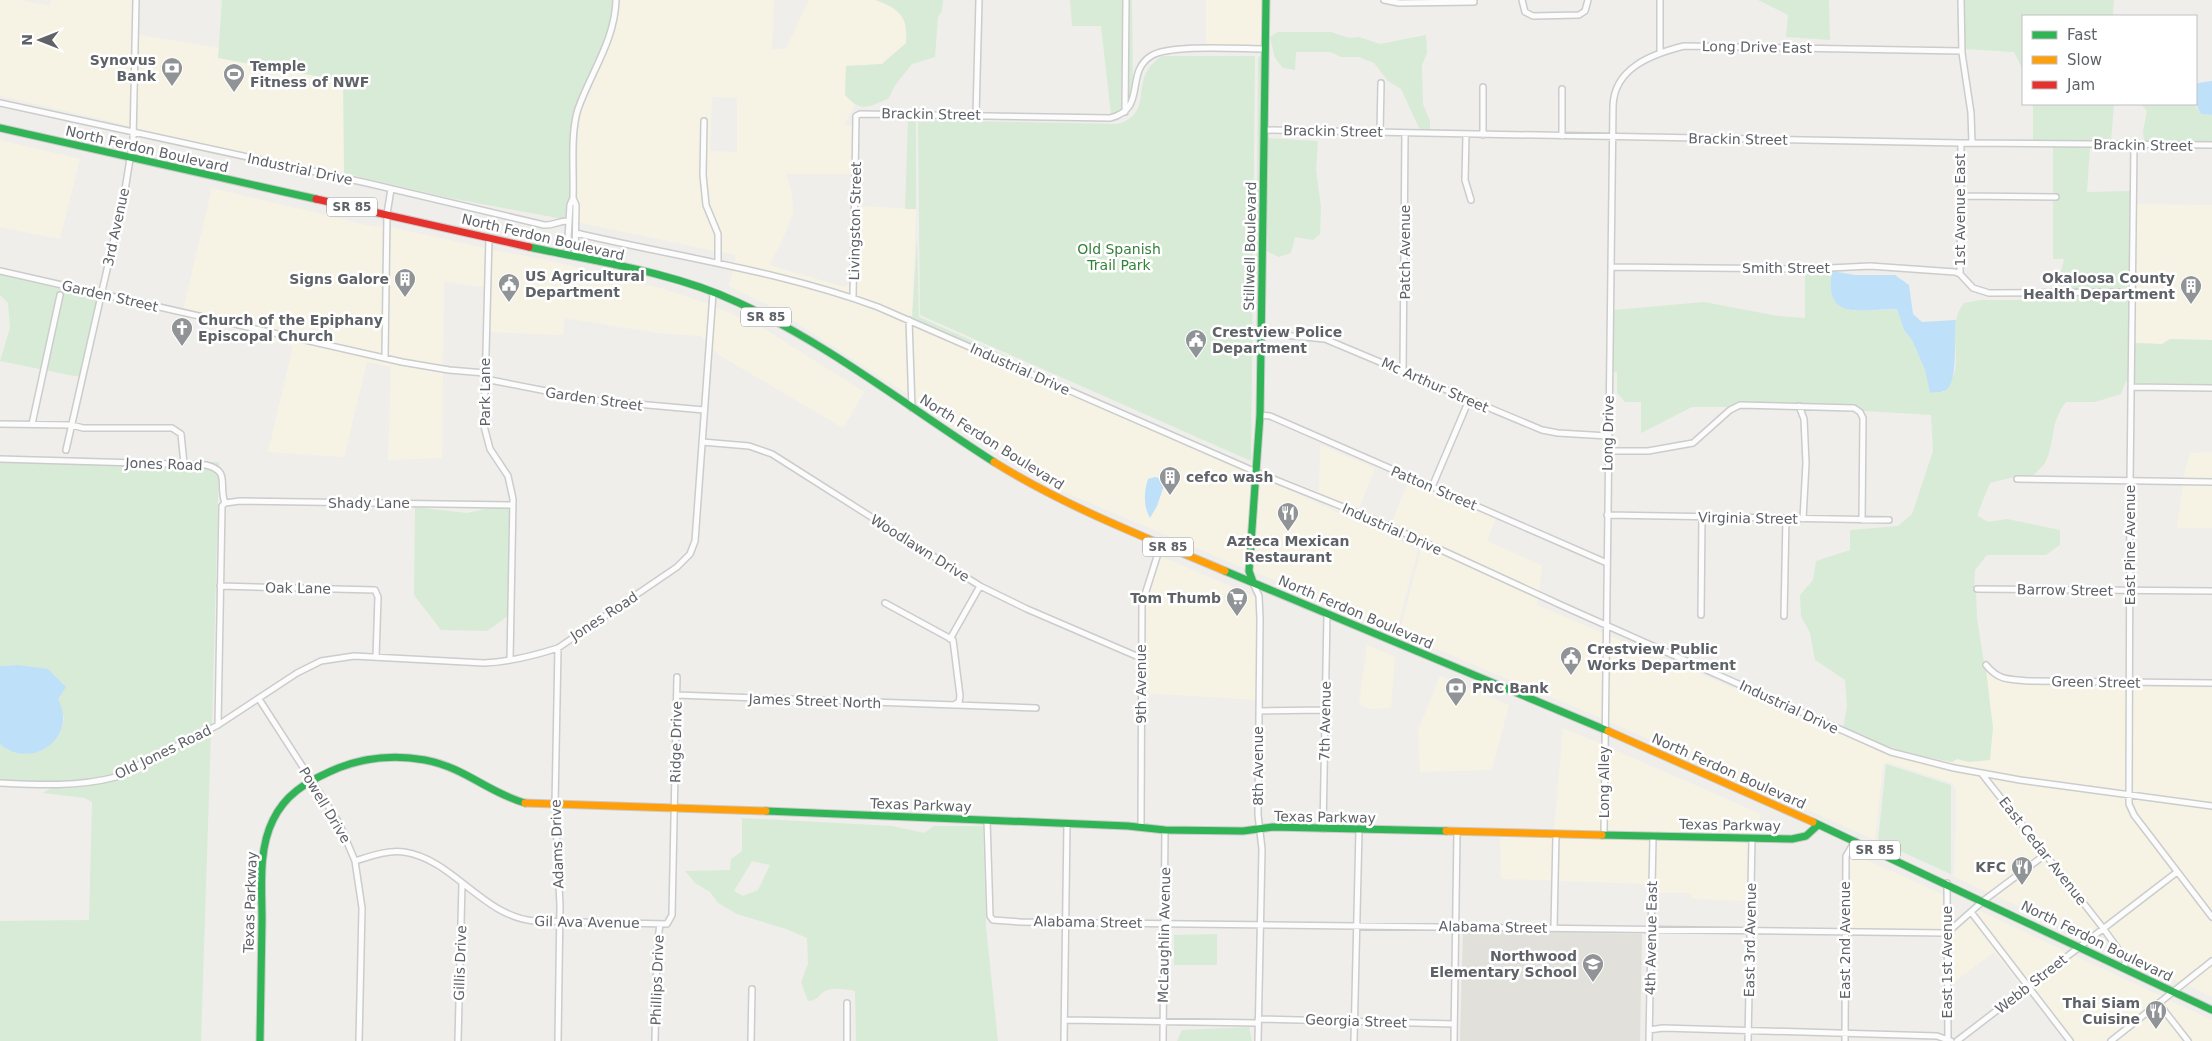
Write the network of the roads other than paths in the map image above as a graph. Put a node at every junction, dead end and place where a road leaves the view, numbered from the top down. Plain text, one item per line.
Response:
1 (136, 0) edge
2 (616, 0) edge
3 (978, 0) edge
4 (1126, 0) edge
5 (1266, 0) edge
6 (1384, 0) edge
7 (1522, 0) edge
8 (1588, 0) edge
9 (1660, 0) edge
10 (1960, 0) edge
11 (1474, 2) dead end
12 (1265, 49) junction
13 (1962, 50) junction
14 (1660, 53) junction
15 (1381, 83) dead end
16 (1484, 87) dead end
17 (1562, 88) dead end
18 (0, 103) edge
19 (1125, 112) junction
20 (976, 115) junction
21 (704, 121) dead end
22 (0, 128) edge
23 (1264, 130) junction
24 (1380, 132) junction
25 (1405, 133) junction
26 (134, 134) junction
27 (1466, 135) junction
28 (1483, 135) junction
29 (1562, 136) junction
30 (1612, 137) junction
31 (1961, 143) junction
32 (1972, 143) junction
33 (2134, 144) junction
34 (857, 145) joint
35 (2212, 145) edge
36 (131, 158) junction
37 (391, 189) junction
38 (1961, 196) junction
39 (2056, 197) dead end
40 (573, 198) junction
41 (1471, 200) dead end
42 (387, 214) junction
43 (569, 221) junction
44 (576, 233) junction
45 (489, 238) junction
46 (571, 256) junction
47 (718, 263) junction
48 (1610, 267) junction
49 (0, 271) edge
50 (1960, 274) junction
51 (2133, 292) junction
52 (713, 293) junction
53 (101, 294) junction
54 (60, 295) dead end
55 (853, 298) junction
56 (909, 320) junction
57 (1261, 333) junction
58 (384, 357) junction
59 (1403, 371) junction
60 (485, 372) junction
61 (485, 379) junction
62 (2131, 387) junction
63 (2212, 388) edge
64 (1470, 400) junction
65 (1799, 406) junction
66 (912, 408) junction
67 (704, 410) junction
68 (1260, 415) junction
69 (0, 424) edge
70 (32, 424) junction
71 (72, 425) junction
72 (1608, 436) junction
73 (702, 442) junction
74 (66, 450) dead end
75 (1608, 451) junction
76 (0, 459) edge
77 (184, 464) junction
78 (1256, 472) junction
79 (2017, 480) dead end
80 (2130, 482) junction
81 (2212, 482) edge
82 (1432, 487) junction
83 (225, 503) junction
84 (513, 506) junction
85 (1607, 515) junction
86 (1702, 517) junction
87 (1786, 518) junction
88 (1803, 519) junction
89 (1862, 520) junction
90 (1889, 520) dead end
91 (1161, 544) junction
92 (1607, 563) junction
93 (1253, 582) junction
94 (220, 586) junction
95 (980, 586) junction
96 (1977, 589) dead end
97 (2130, 590) junction
98 (2212, 591) edge
99 (885, 603) dead end
100 (1328, 614) junction
101 (1701, 615) dead end
102 (1784, 616) dead end
103 (1606, 626) junction
104 (950, 639) junction
105 (558, 648) junction
106 (376, 657) junction
107 (1141, 658) junction
108 (510, 660) junction
109 (1986, 665) dead end
110 (677, 677) dead end
111 (2130, 683) junction
112 (2212, 683) edge
113 (676, 695) junction
114 (259, 698) junction
115 (954, 705) junction
116 (1036, 708) dead end
117 (1325, 710) junction
118 (1259, 711) junction
119 (218, 725) junction
120 (1605, 729) junction
121 (1982, 773) junction
122 (310, 779) junction
123 (0, 783) edge
124 (2129, 794) junction
125 (555, 805) junction
126 (2212, 806) edge
127 (675, 808) junction
128 (988, 820) junction
129 (1067, 823) junction
130 (1818, 824) junction
131 (1141, 826) junction
132 (1260, 828) junction
133 (1323, 829) junction
134 (1165, 830) junction
135 (1359, 830) junction
136 (1457, 832) junction
137 (1556, 834) junction
138 (1604, 834) junction
139 (1653, 836) junction
140 (1752, 838) junction
141 (1855, 841) junction
142 (2046, 854) junction
143 (355, 861) junction
144 (2177, 872) junction
145 (1947, 883) junction
146 (462, 884) junction
147 (1983, 901) junction
148 (1971, 912) junction
149 (2212, 917) edge
150 (560, 922) junction
151 (1065, 922) junction
152 (1164, 923) junction
153 (660, 924) junction
154 (1260, 924) junction
155 (1357, 926) junction
156 (1456, 927) junction
157 (1554, 928) junction
158 (2103, 928) junction
159 (1650, 930) junction
160 (1750, 931) junction
161 (1845, 932) junction
162 (1947, 933) junction
163 (2080, 946) junction
164 (2212, 961) edge
165 (2124, 967) junction
166 (2028, 987) junction
167 (752, 988) dead end
168 (2174, 992) junction
169 (847, 1003) dead end
170 (2159, 1004) junction
171 (2212, 1010) edge
172 (1065, 1020) junction
173 (1163, 1021) junction
174 (1258, 1021) junction
175 (1354, 1021) junction
176 (1454, 1024) junction
177 (1649, 1030) junction
178 (1748, 1030) junction
179 (1845, 1033) junction
180 (1949, 1040) edge
181 (260, 1041) edge
182 (359, 1041) edge
183 (458, 1041) edge
184 (558, 1041) edge
185 (655, 1041) edge
186 (751, 1041) edge
187 (847, 1041) edge
188 (1064, 1041) edge
189 (1162, 1041) edge
190 (1258, 1041) edge
191 (1354, 1041) edge
192 (1454, 1041) edge
193 (1649, 1041) edge
194 (1748, 1041) edge
195 (1845, 1041) edge
196 (1957, 1041) edge
197 (2070, 1041) edge
198 (2111, 1041) edge
199 (2188, 1041) edge

1 - 26 street, 3rd Avenue
2 - 40 street
3 - 20 street
4 - 19 street
5 - 12 street, Stillwell Boulevard
6 - 11 street
7 - 8 street
9 - 14 street
10 - 13 street, 1st Avenue East
12 - 19 street
12 - 23 street, Stillwell Boulevard
13 - 14 street, Long Drive East
13 - 32 street, 1st Avenue East
14 - 30 street, Long Drive East
15 - 24 street
16 - 28 street
17 - 29 street
18 - 26 street, Industrial Drive
19 - 20 street, Brackin Street
20 - 34 street, Brackin Street
21 - 47 street
22 - 36 street, North Ferdon Boulevard / SR 85
23 - 24 street, Brackin Street
23 - 57 street, Stillwell Boulevard
24 - 25 street, Brackin Street
25 - 27 street, Brackin Street
25 - 59 street, Patch Avenue
26 - 36 street, 3rd Avenue
26 - 37 street, Industrial Drive
27 - 28 street, Brackin Street
27 - 41 street
28 - 29 street, Brackin Street
29 - 30 street, Brackin Street
30 - 31 street, Brackin Street
30 - 48 street, Long Drive
31 - 32 street, Brackin Street
31 - 38 street, 1st Avenue East
32 - 33 street, Brackin Street
33 - 35 street, Brackin Street
33 - 51 street, East Pine Avenue
34 - 55 street, Livingston Street
36 - 42 street, North Ferdon Boulevard / SR 85
36 - 53 street, 3rd Avenue
37 - 42 street
37 - 43 street, Industrial Drive
38 - 39 street
38 - 50 street, 1st Avenue East
40 - 43 street
40 - 44 street
42 - 45 street, North Ferdon Boulevard / SR 85
42 - 58 street
43 - 46 street
44 - 46 street
44 - 47 street, Industrial Drive
45 - 46 street, North Ferdon Boulevard / SR 85
45 - 60 street, Park Lane
46 - 52 street, North Ferdon Boulevard / SR 85
47 - 55 street, Industrial Drive
48 - 50 street, Smith Street
48 - 72 street, Long Drive
49 - 53 street, Garden Street
50 - 51 street, 1st Avenue East
51 - 62 street, East Pine Avenue
52 - 66 street, North Ferdon Boulevard / SR 85
52 - 67 street, Jones Road
53 - 58 street, Garden Street
53 - 71 street, 3rd Avenue
54 - 70 street
55 - 56 street, Industrial Drive
56 - 66 street
56 - 78 street, Industrial Drive
57 - 59 street, Mc Arthur Street
57 - 68 street, Stillwell Boulevard
58 - 60 street, Garden Street
59 - 64 street, Mc Arthur Street
60 - 61 street, Park Lane
61 - 67 street, Garden Street
61 - 84 street, Park Lane
62 - 63 street
62 - 80 street, East Pine Avenue
64 - 72 street, Mc Arthur Street
64 - 82 street
65 - 75 street
65 - 88 street
65 - 89 street
66 - 91 street, North Ferdon Boulevard / SR 85
67 - 73 street, Jones Road
68 - 78 street, Stillwell Boulevard
68 - 82 street, Patton Street
69 - 70 street
70 - 71 street
71 - 74 street, 3rd Avenue
71 - 77 street
72 - 75 street, Long Drive
73 - 95 street, Woodlawn Drive
73 - 105 street, Jones Road
75 - 85 street, Long Drive
76 - 77 street, Jones Road
77 - 83 street, Jones Road
78 - 93 street, Stillwell Boulevard
78 - 103 street, Industrial Drive
79 - 80 street
80 - 81 street
80 - 97 street, East Pine Avenue
82 - 92 street, Patton Street
83 - 84 street, Shady Lane
83 - 94 street, Jones Road
84 - 108 street, Park Lane
85 - 86 street, Virginia Street
85 - 92 street, Long Drive
86 - 87 street, Virginia Street
86 - 101 street
87 - 88 street, Virginia Street
87 - 102 street
88 - 89 street, Virginia Street
89 - 90 street, Virginia Street
91 - 93 street, North Ferdon Boulevard / SR 85
91 - 107 street, 9th Avenue
92 - 103 street, Long Drive
93 - 100 street, North Ferdon Boulevard / SR 85
93 - 118 street, 8th Avenue
94 - 106 street, Oak Lane
94 - 119 street, Jones Road
95 - 104 street
95 - 107 street, Woodlawn Drive
96 - 97 street, Barrow Street
97 - 98 street, Barrow Street
97 - 111 street, East Pine Avenue
99 - 104 street
100 - 117 street, 7th Avenue
100 - 120 street, North Ferdon Boulevard / SR 85
103 - 120 street, Long Drive
103 - 121 street, Industrial Drive
104 - 115 street
105 - 108 street, Jones Road
105 - 125 street, Adams Drive
106 - 108 street, Jones Road
106 - 114 street, Jones Road
107 - 131 street, 9th Avenue
109 - 111 street, Green Street
110 - 113 street, Ridge Drive
111 - 112 street, Green Street
111 - 124 street, East Pine Avenue
113 - 115 street, James Street North
113 - 127 street, Ridge Drive
114 - 119 street, Old Jones Road
114 - 122 street, Powell Drive
115 - 116 street, James Street North
117 - 118 street
117 - 133 street, 7th Avenue
118 - 132 street, 8th Avenue
119 - 123 street, Old Jones Road
120 - 130 street, North Ferdon Boulevard / SR 85
120 - 138 street, Long Alley
121 - 124 street, Industrial Drive
121 - 142 street, East Cedar Avenue
122 - 125 street, Texas Parkway
122 - 143 street, Powell Drive
122 - 181 street, Texas Parkway
124 - 126 street, Industrial Drive
124 - 144 street, East Pine Avenue
125 - 127 street, Texas Parkway
125 - 150 street, Adams Drive
127 - 128 street, Texas Parkway
127 - 153 street, Phillips Drive
128 - 129 street, Texas Parkway
128 - 151 street, Alabama Street
129 - 131 street, Texas Parkway
129 - 151 street
130 - 140 street, Texas Parkway
130 - 141 street, North Ferdon Boulevard / SR 85
131 - 134 street, Texas Parkway
132 - 133 street, Texas Parkway
132 - 134 street, Texas Parkway
132 - 154 street, 8th Avenue
133 - 135 street, Texas Parkway
134 - 152 street, McLaughlin Avenue
135 - 136 street, Texas Parkway
135 - 155 street
136 - 137 street, Texas Parkway
136 - 156 street
137 - 138 street, Texas Parkway
137 - 157 street
138 - 139 street, Texas Parkway
139 - 140 street, Texas Parkway
139 - 159 street, 4th Avenue East
140 - 160 street, East 3rd Avenue
141 - 145 street, North Ferdon Boulevard / SR 85
141 - 161 street, East 2nd Avenue
142 - 147 street
142 - 158 street, East Cedar Avenue
143 - 146 street, Gil Ava Avenue
143 - 182 street, Powell Drive
144 - 149 street, East Pine Avenue
144 - 158 street, Webb Street
145 - 147 street, North Ferdon Boulevard / SR 85
145 - 162 street, East 1st Avenue
146 - 150 street, Gil Ava Avenue
146 - 183 street, Gillis Drive
147 - 148 street
147 - 163 street, North Ferdon Boulevard / SR 85
148 - 162 street
148 - 166 street
150 - 153 street, Gil Ava Avenue
150 - 184 street, Adams Drive
151 - 152 street, Alabama Street
151 - 172 street
152 - 154 street, Alabama Street
152 - 173 street, McLaughlin Avenue
153 - 185 street, Phillips Drive
154 - 155 street, Alabama Street
154 - 174 street, 8th Avenue
155 - 156 street, Alabama Street
155 - 175 street
156 - 157 street, Alabama Street
156 - 176 street
157 - 159 street, Alabama Street
158 - 163 street, Webb Street
158 - 165 street, East Cedar Avenue
159 - 160 street, Alabama Street
159 - 177 street, 4th Avenue East
160 - 161 street, Alabama Street
160 - 178 street, East 3rd Avenue
161 - 162 street, Alabama Street
161 - 179 street, East 2nd Avenue
162 - 180 street, East 1st Avenue
163 - 165 street, North Ferdon Boulevard / SR 85
163 - 166 street, Webb Street
164 - 168 street
165 - 168 street, North Ferdon Boulevard / SR 85
166 - 196 street, Webb Street
166 - 197 street
167 - 186 street
168 - 170 street
168 - 171 street, North Ferdon Boulevard / SR 85
169 - 187 street
170 - 198 street
170 - 199 street
172 - 173 street, Georgia Street
172 - 188 street
173 - 174 street, Georgia Street
173 - 189 street, McLaughlin Avenue
174 - 175 street, Georgia Street
174 - 190 street, 8th Avenue
175 - 176 street, Georgia Street
175 - 191 street
176 - 192 street
177 - 178 street
177 - 193 street, 4th Avenue East
178 - 179 street
178 - 194 street, East 3rd Avenue
179 - 180 street
179 - 195 street, East 2nd Avenue

